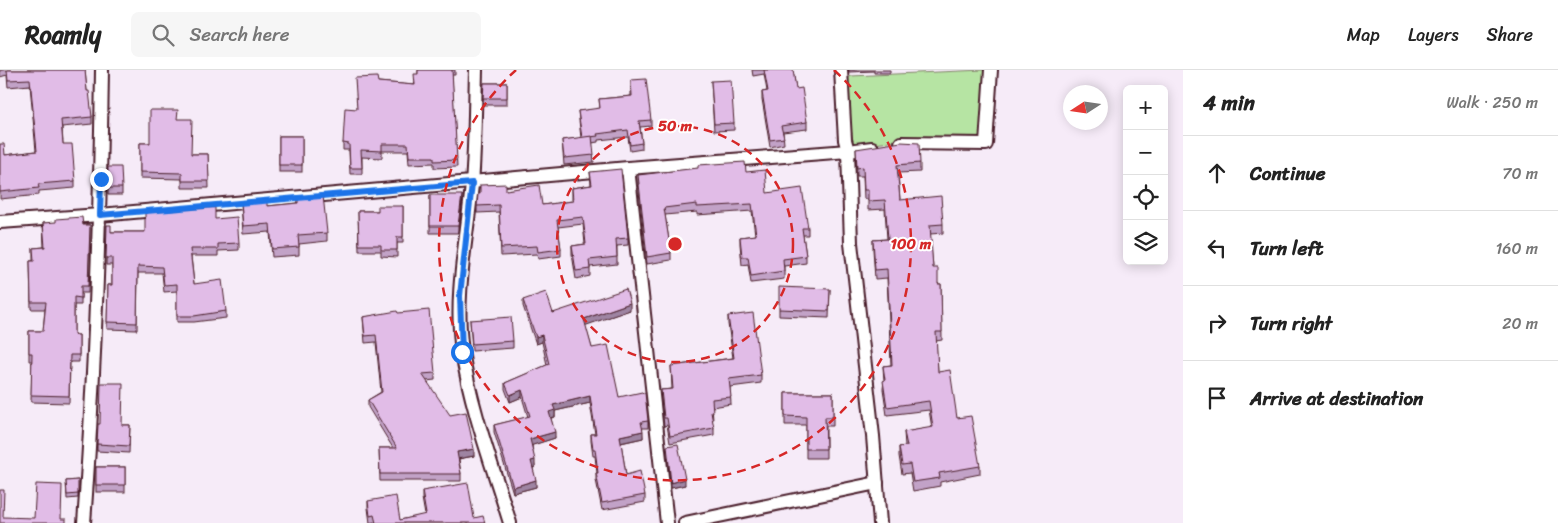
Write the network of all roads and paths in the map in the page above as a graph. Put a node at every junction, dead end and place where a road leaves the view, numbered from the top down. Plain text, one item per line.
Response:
1 (102, 70) edge
2 (476, 70) edge
3 (841, 70) edge
4 (991, 70) edge
5 (848, 151) junction
6 (628, 168) junction
7 (472, 183) junction
8 (100, 215) junction
9 (0, 222) edge
10 (877, 483) junction
11 (84, 523) edge
12 (510, 523) edge
13 (667, 523) edge
14 (685, 523) edge
15 (880, 523) edge

1 - 8 street
2 - 7 street
3 - 5 street
4 - 5 street
5 - 6 street
5 - 10 street
6 - 7 street
6 - 13 street
7 - 8 street
7 - 12 street
8 - 9 street
8 - 11 street
10 - 14 street
10 - 15 street

